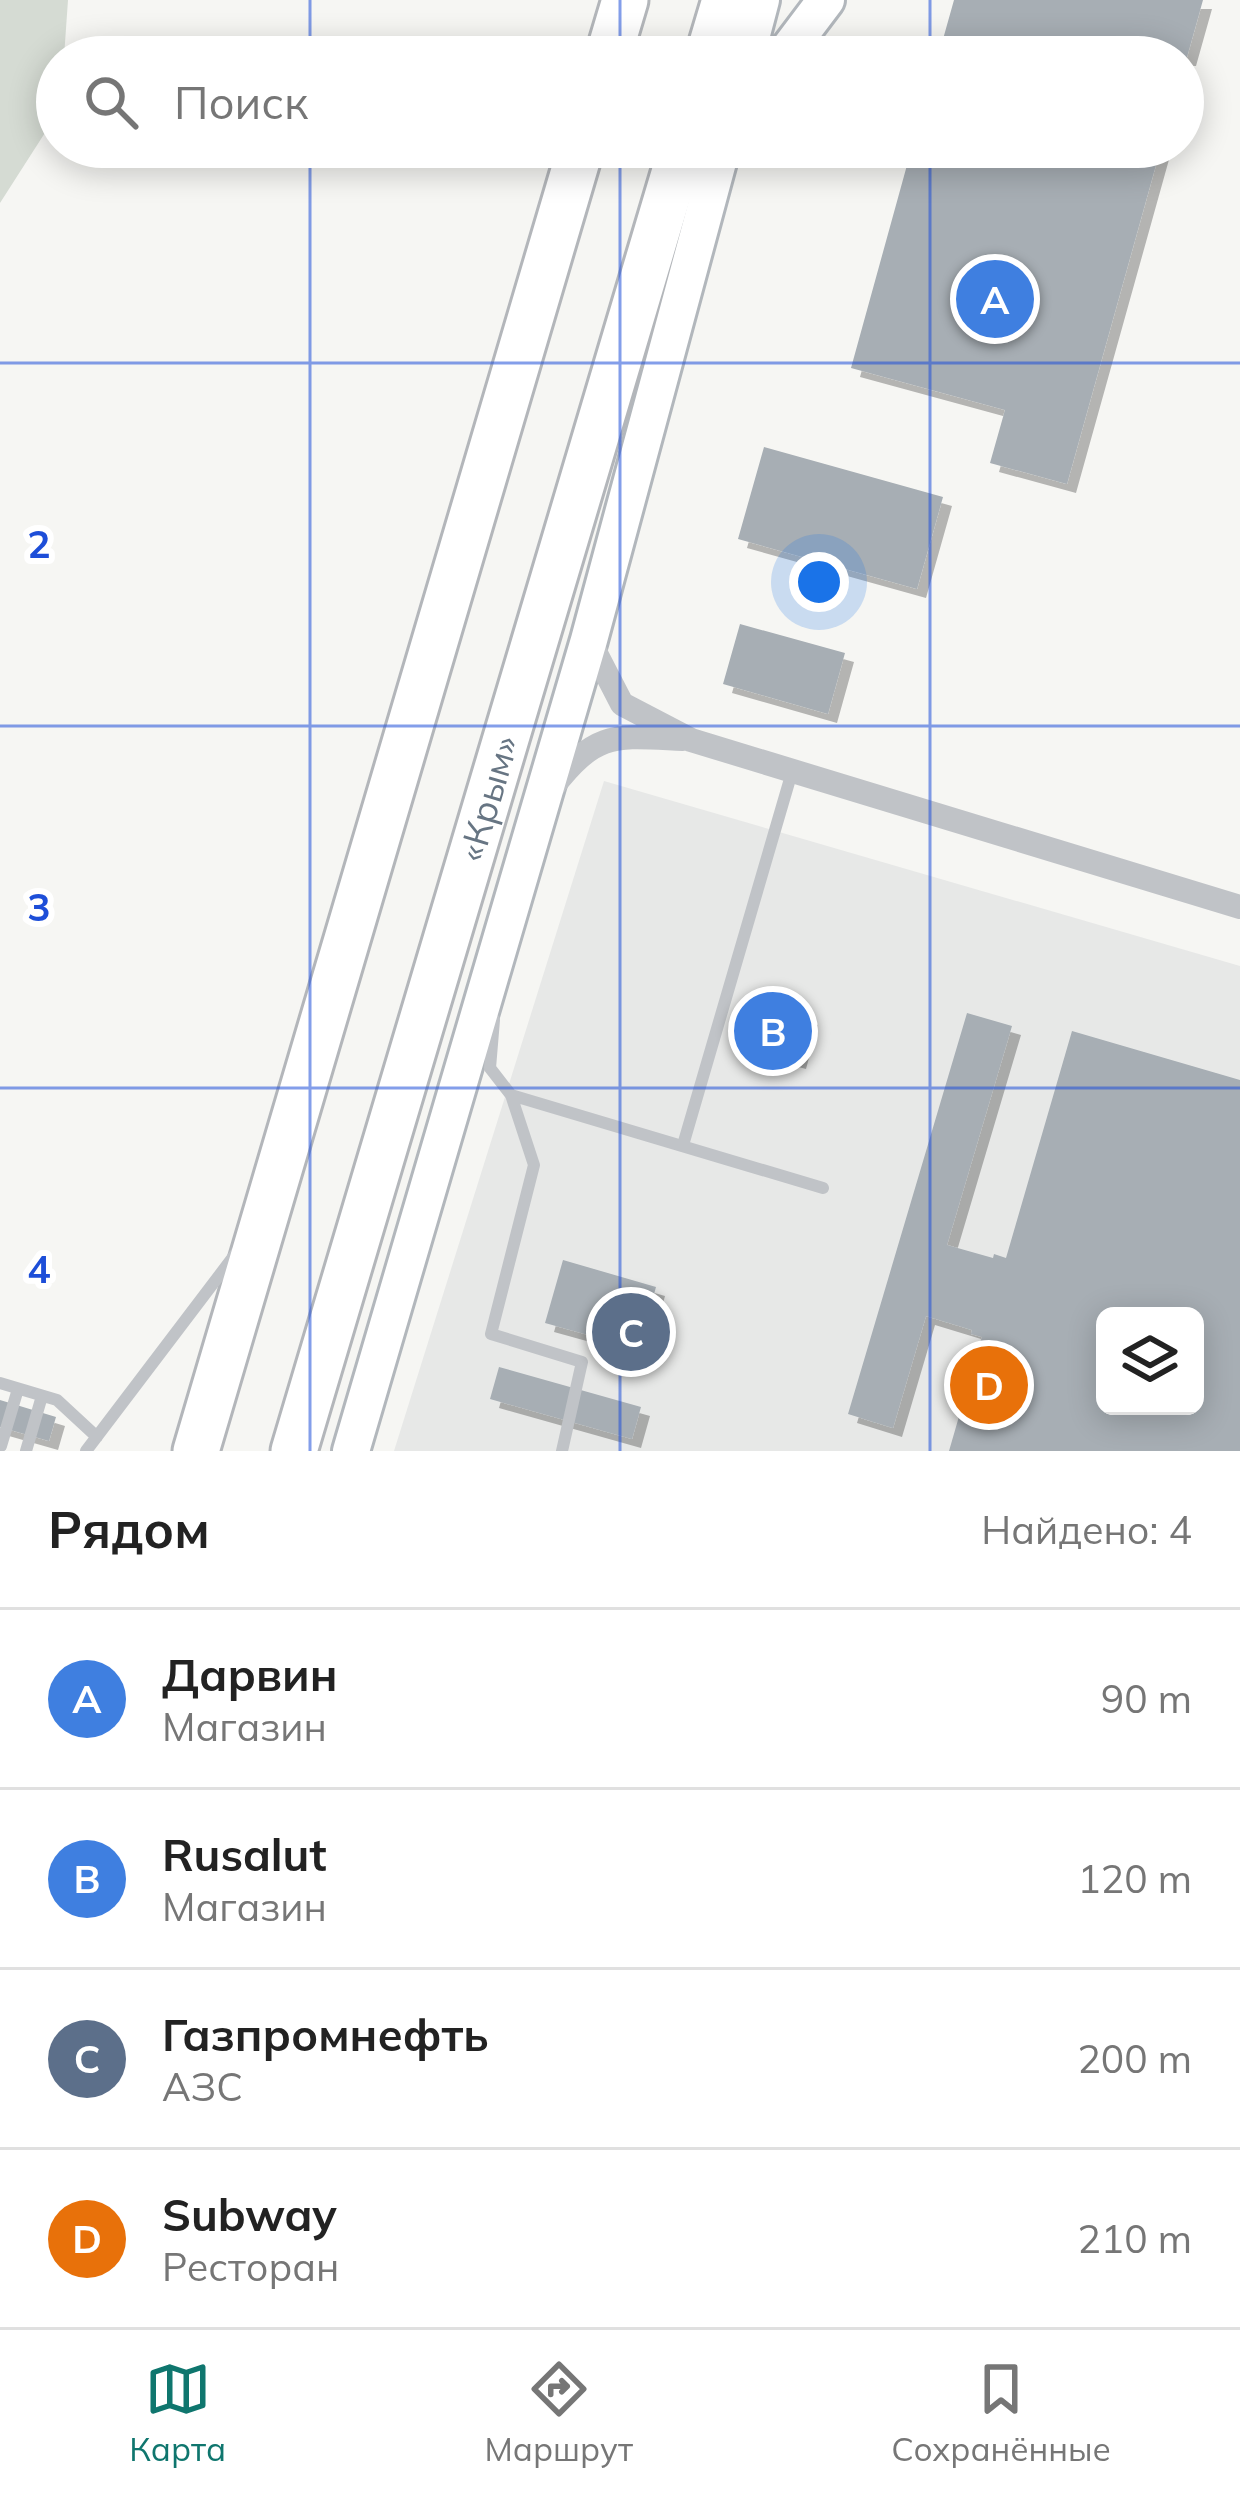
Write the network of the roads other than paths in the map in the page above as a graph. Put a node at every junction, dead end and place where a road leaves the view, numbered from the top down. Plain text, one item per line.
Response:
1 (625, 0) edge
2 (725, 0) edge
3 (761, 0) edge
4 (826, 0) edge
5 (614, 36) edge
6 (714, 36) edge
7 (752, 36) edge
8 (799, 36) edge
9 (575, 168) edge
10 (676, 168) edge
11 (716, 168) edge
12 (725, 168) edge
13 (702, 219) junction
14 (589, 640) junction
15 (691, 740) junction
16 (792, 771) junction
17 (540, 804) junction
18 (1240, 907) edge
19 (499, 949) junction
20 (511, 1095) junction
21 (683, 1145) junction
22 (823, 1188) dead end
23 (266, 1213) junction
24 (0, 1384) edge
25 (18, 1389) junction
26 (42, 1396) junction
27 (97, 1437) junction
28 (0, 1446) edge
29 (23, 1451) edge
30 (86, 1451) edge
31 (196, 1451) edge
32 (294, 1451) edge
33 (351, 1451) edge
34 (562, 1451) edge

1 - 5 highway
2 - 6 highway
3 - 7 main road
4 - 8 main road
9 - 23 highway
10 - 32 highway, «Крым»
11 - 13 main road
12 - 13 main road
13 - 14 main road
14 - 15 street
14 - 17 main road
15 - 16 street
15 - 17 street
16 - 18 street
16 - 21 lane
17 - 19 main road
19 - 20 lane
19 - 33 main road
20 - 21 lane
20 - 34 lane
21 - 22 lane
23 - 27 lane
23 - 31 highway
24 - 25 lane
25 - 26 lane
25 - 28 lane
26 - 27 lane
26 - 29 lane
27 - 30 lane
28 - 29 lane

